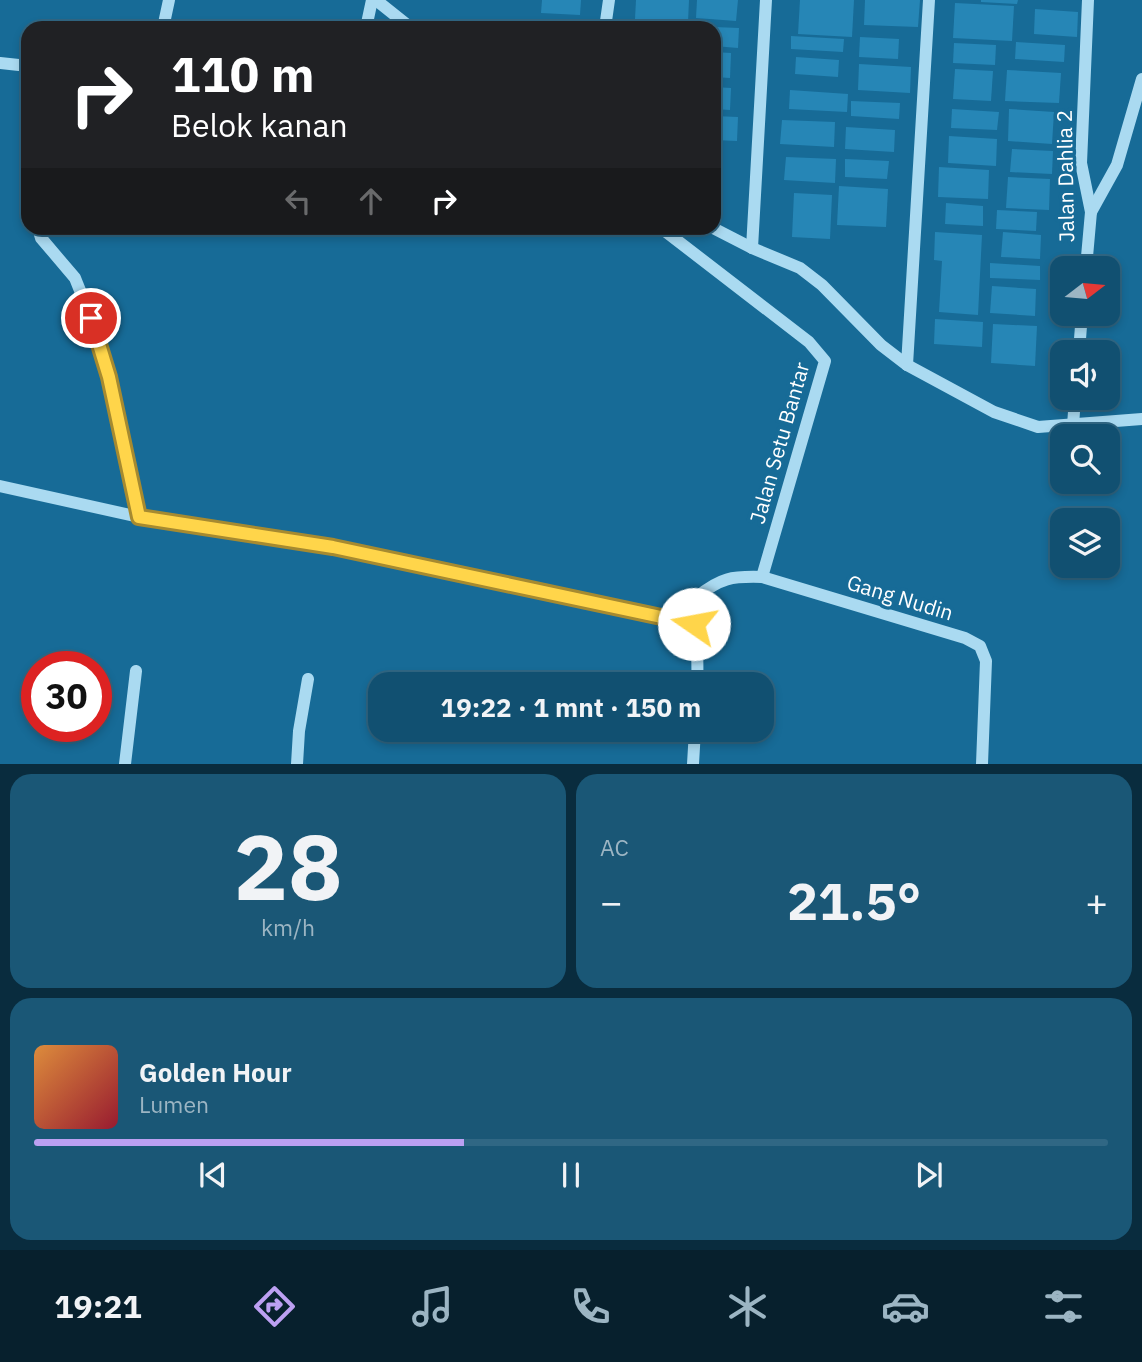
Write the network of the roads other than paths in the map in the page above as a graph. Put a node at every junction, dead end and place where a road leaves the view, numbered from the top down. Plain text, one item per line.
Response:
1 (169, 0) edge
2 (374, 0) edge
3 (609, 0) edge
4 (766, 0) edge
5 (929, 0) edge
6 (1088, 0) edge
7 (164, 21) edge
8 (368, 21) edge
9 (402, 21) edge
10 (607, 21) edge
11 (0, 63) edge
12 (21, 65) edge
13 (1142, 79) edge
14 (1091, 212) junction
15 (721, 232) edge
16 (40, 235) edge
17 (670, 235) edge
18 (752, 248) junction
19 (1087, 256) edge
20 (907, 365) junction
21 (1142, 419) edge
22 (1093, 424) edge
23 (1050, 427) edge
24 (0, 486) edge
25 (139, 517) junction
26 (762, 577) junction
27 (694, 624) junction
28 (136, 670) dead end
29 (698, 672) edge
30 (308, 679) dead end
31 (694, 742) edge
32 (125, 764) edge
33 (297, 764) edge
34 (693, 764) edge
35 (982, 764) edge

1 - 7 street
2 - 8 street
2 - 9 street
3 - 10 street
4 - 18 street
5 - 20 street
6 - 14 street, Jalan Dahlia 2
11 - 12 street
13 - 14 street
14 - 19 street, Jalan Dahlia 2
15 - 18 street
16 - 25 street
17 - 26 street, Jalan Setu Bantar
18 - 20 street
20 - 23 street
21 - 22 street
24 - 25 street
25 - 27 street
26 - 27 street, Gang Nudin
26 - 35 street, Gang Nudin
27 - 29 street
28 - 32 street
30 - 33 street
31 - 34 street

